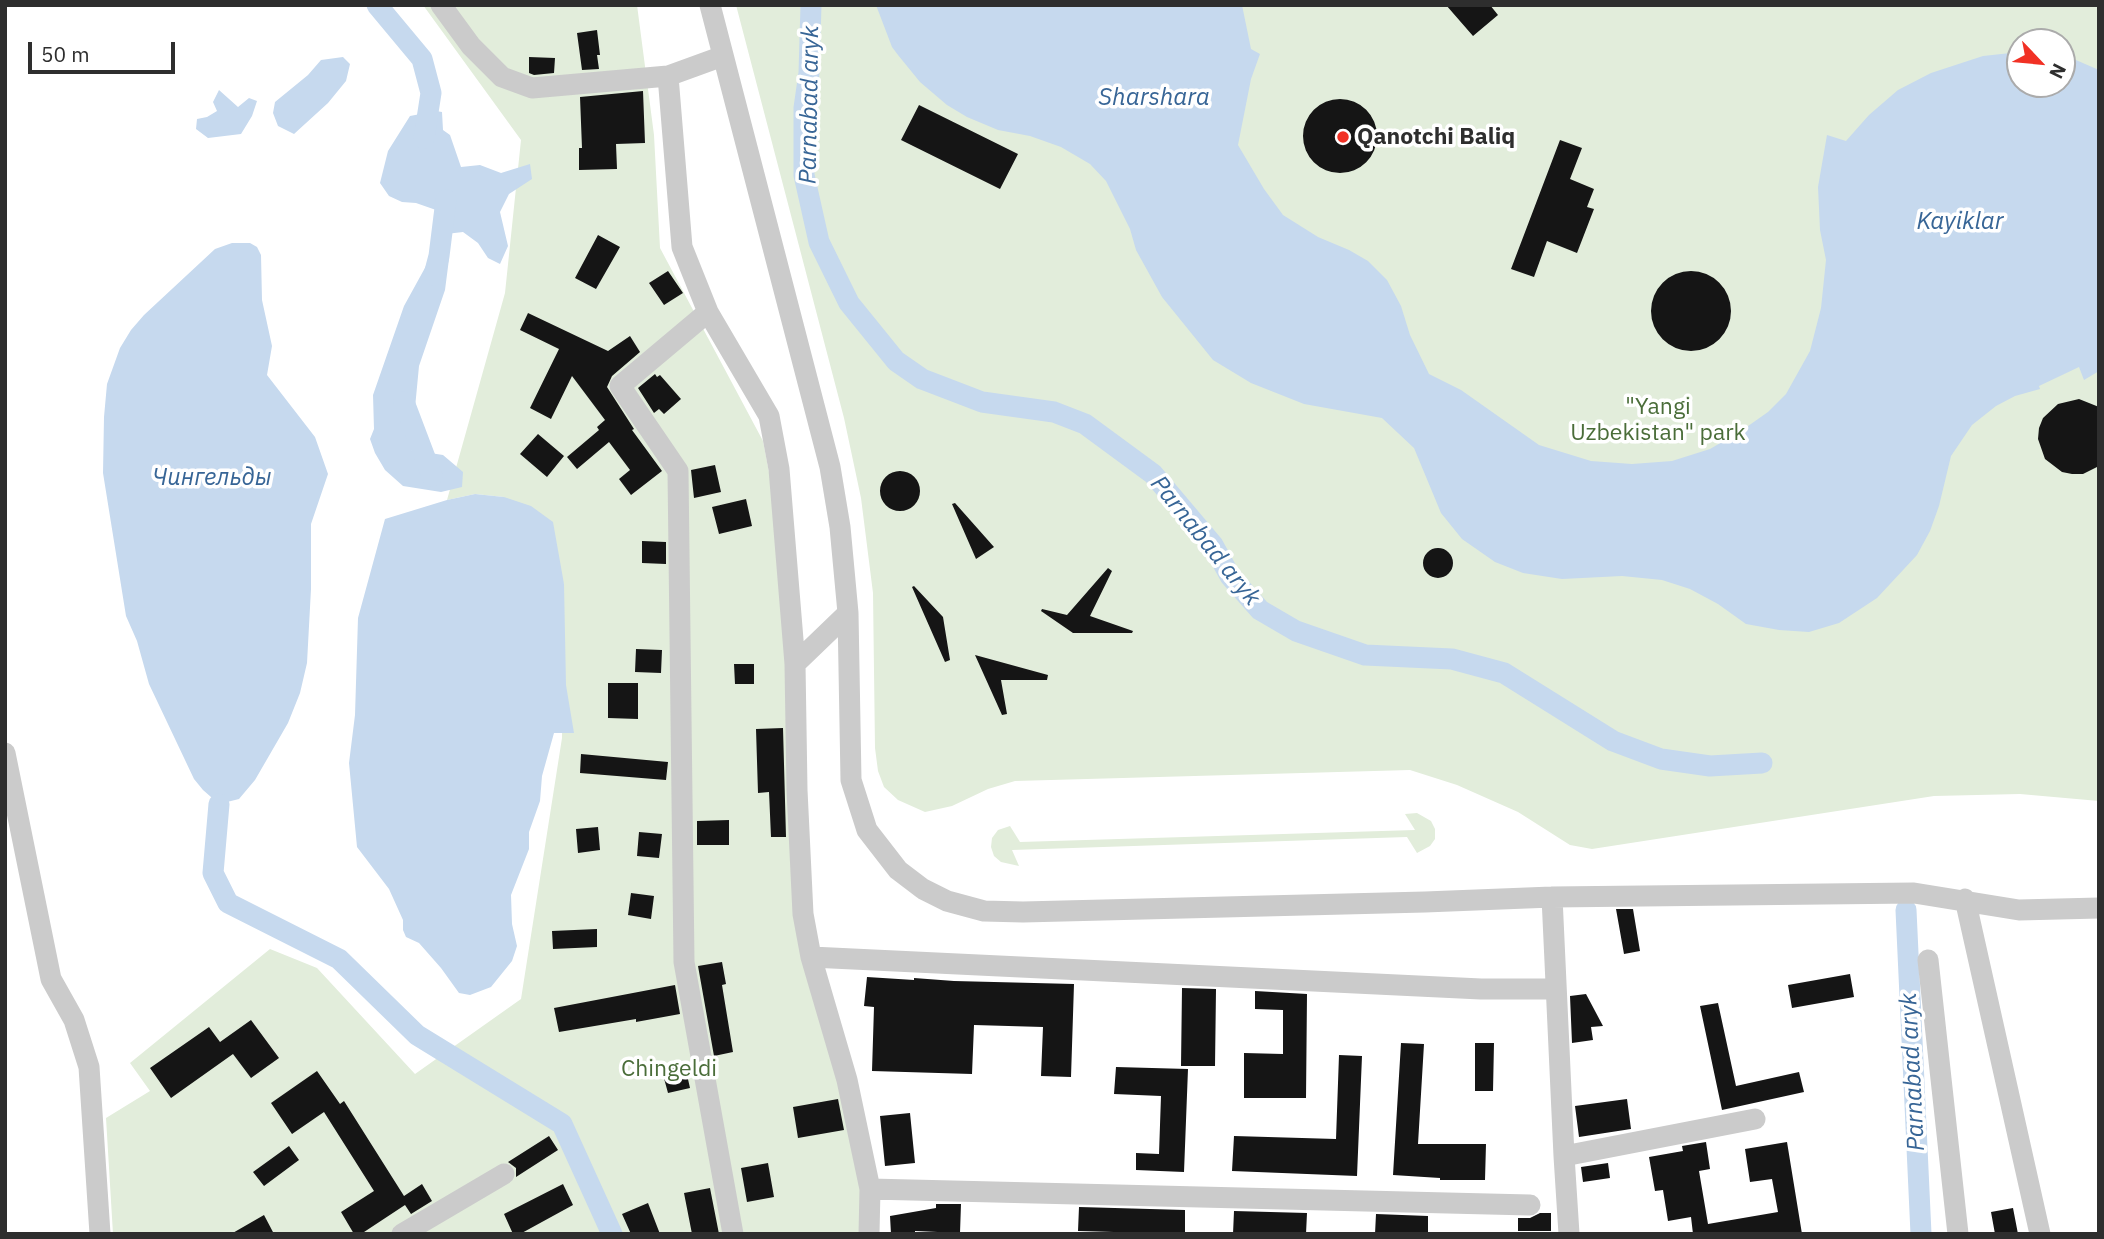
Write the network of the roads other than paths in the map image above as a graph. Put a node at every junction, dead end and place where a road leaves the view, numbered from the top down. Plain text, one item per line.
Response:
1 (441, 5) edge
2 (710, 5) edge
3 (723, 55) junction
4 (668, 76) junction
5 (708, 312) junction
6 (848, 613) junction
7 (795, 664) junction
8 (5, 752) edge
9 (13, 822) edge
10 (1552, 897) junction
11 (1965, 900) junction
12 (2099, 908) edge
13 (811, 957) junction
14 (1928, 960) dead end
15 (1556, 989) junction
16 (1755, 1119) dead end
17 (1564, 1156) junction
18 (504, 1174) dead end
19 (870, 1189) junction
20 (1530, 1205) dead end
21 (100, 1234) edge
22 (402, 1234) edge
23 (733, 1234) edge
24 (869, 1234) edge
25 (1569, 1234) edge
26 (1958, 1234) edge
27 (2040, 1234) edge

1 - 4 street
2 - 3 street
3 - 4 street
3 - 6 street
4 - 5 street
5 - 7 street
5 - 23 street
6 - 7 street
6 - 10 street
7 - 13 street
8 - 9 street
9 - 21 street
10 - 11 street
10 - 15 street
11 - 12 street
11 - 27 street
13 - 15 street
13 - 19 street
14 - 26 street
15 - 17 street
16 - 17 street
17 - 25 street
18 - 22 street
19 - 20 street
19 - 24 street

